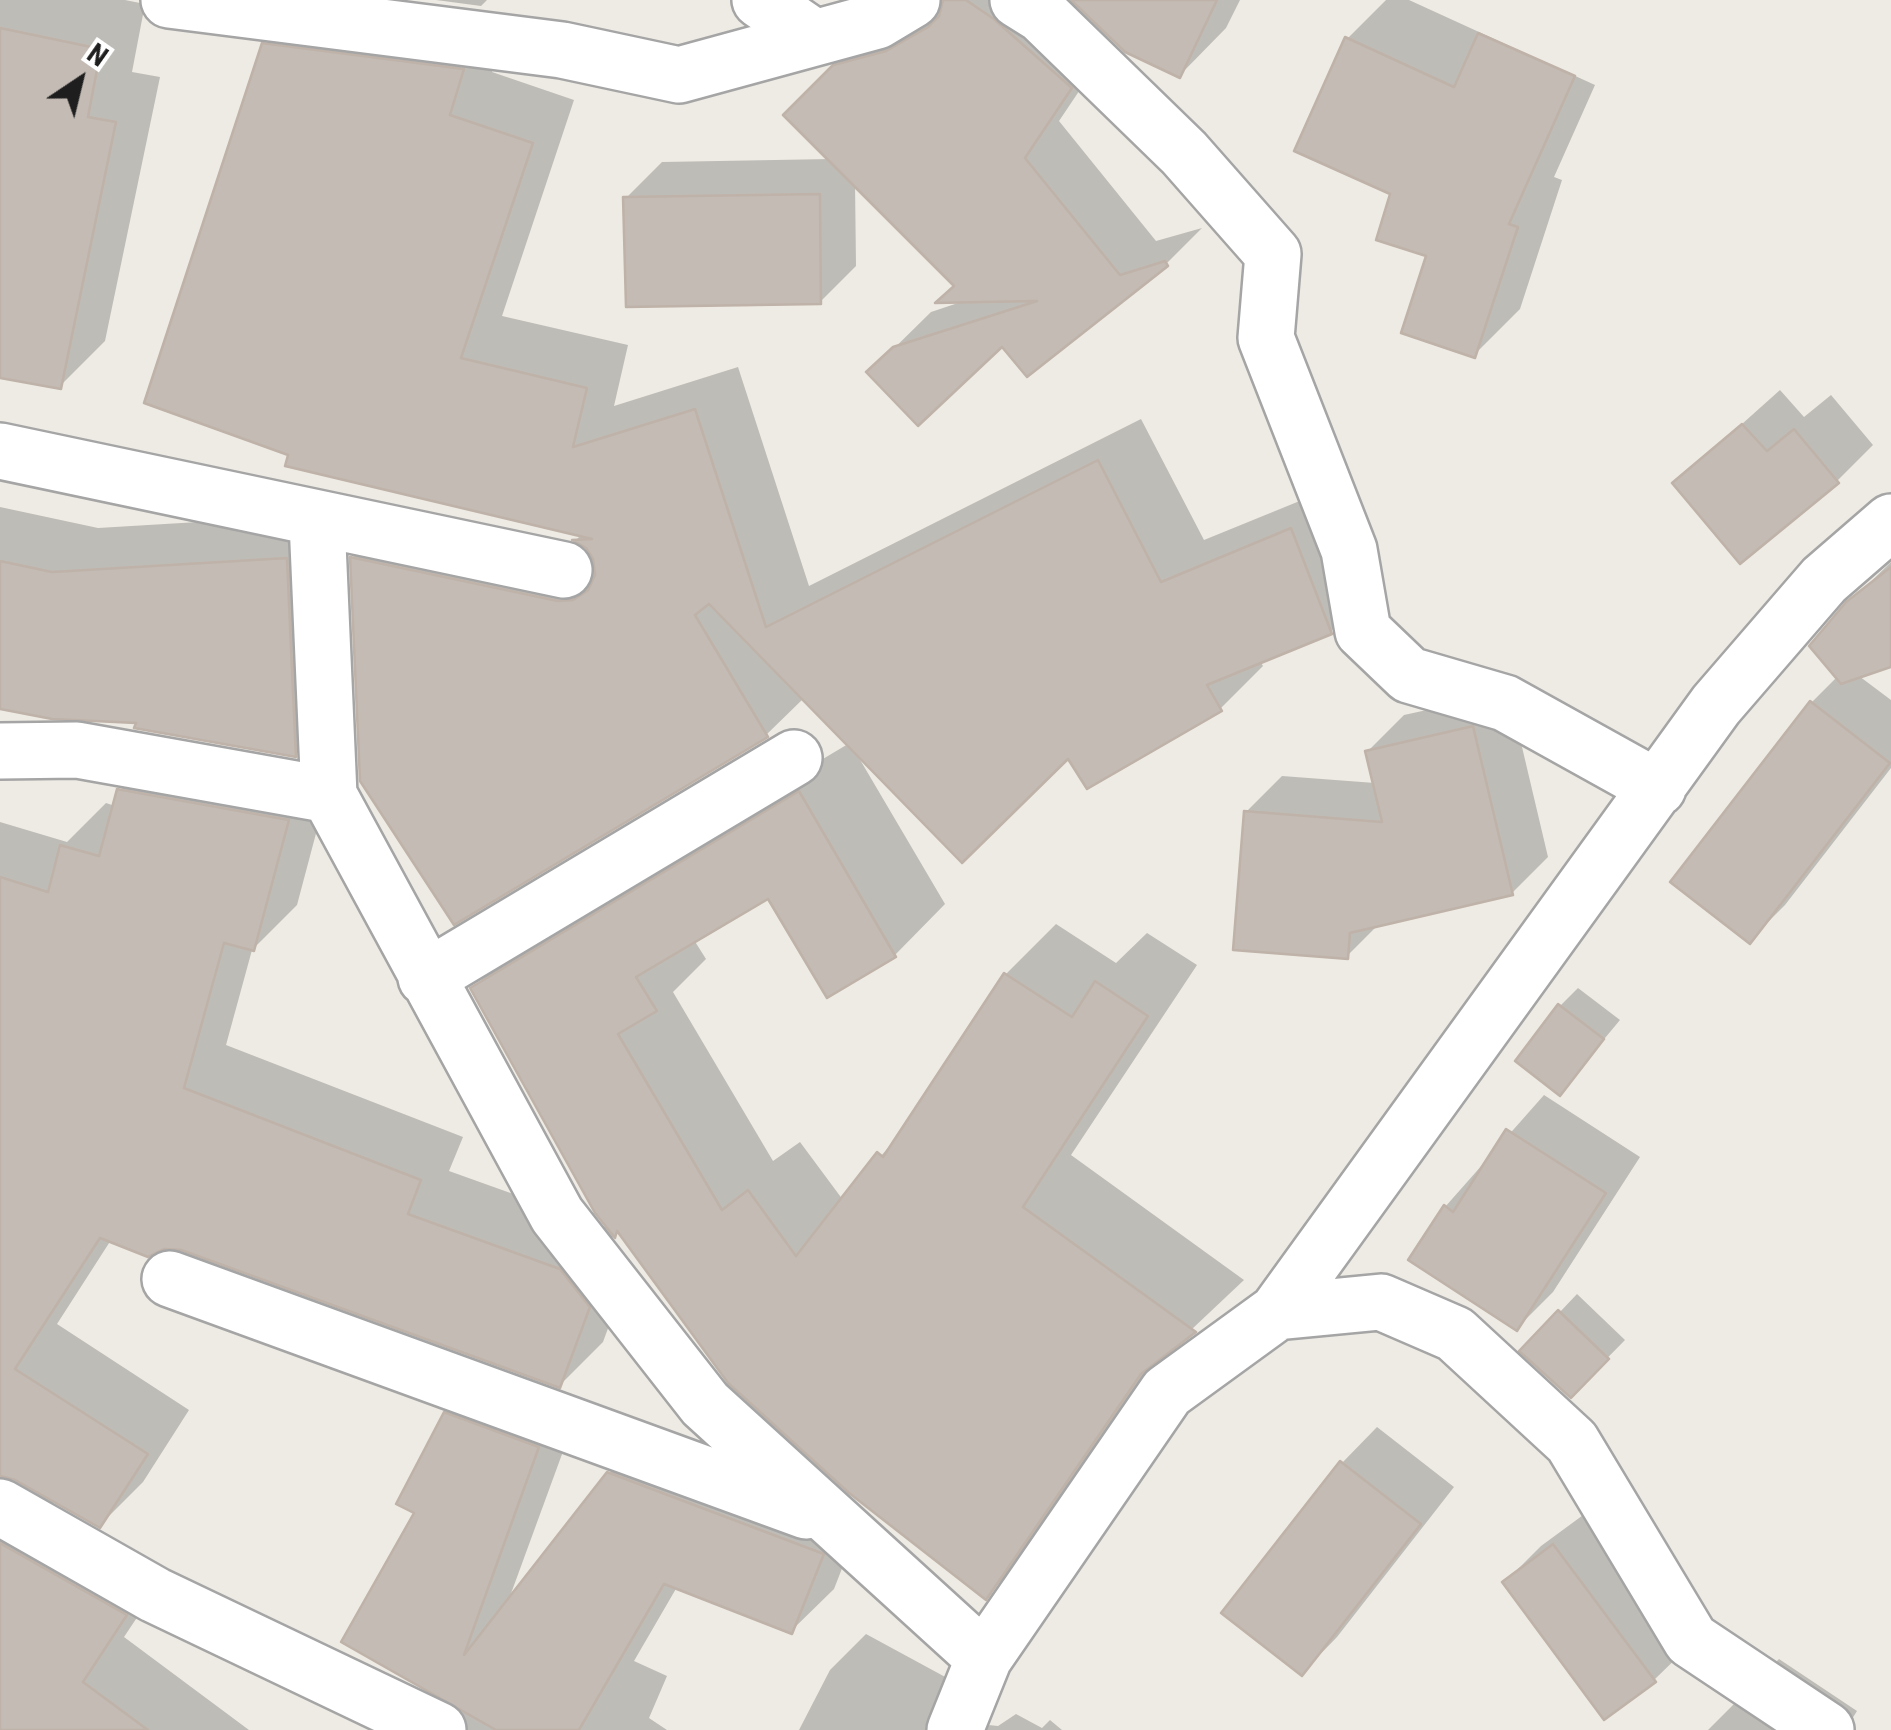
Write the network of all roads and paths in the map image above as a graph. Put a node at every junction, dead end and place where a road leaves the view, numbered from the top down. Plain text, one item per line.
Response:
1 (170, 0) edge
2 (760, 0) edge
3 (912, 0) edge
4 (1018, 0) edge
5 (815, 38) junction
6 (0, 451) edge
7 (317, 522) junction
8 (1891, 522) edge
9 (564, 570) dead end
10 (0, 750) edge
11 (794, 758) dead end
12 (1658, 788) junction
13 (329, 795) junction
14 (426, 978) junction
15 (170, 1279) dead end
16 (1278, 1312) junction
17 (0, 1507) edge
18 (832, 1520) junction
19 (984, 1658) junction
20 (438, 1730) edge
21 (955, 1730) edge
22 (1826, 1730) edge

1 - 5 street
2 - 5 street
3 - 5 street
4 - 12 street
6 - 7 street
7 - 9 street
7 - 13 street
8 - 12 street
10 - 13 street
11 - 14 street
12 - 16 street
13 - 14 street
14 - 18 street
15 - 18 street
16 - 19 street
16 - 22 street
17 - 20 street
18 - 19 street
19 - 21 street

